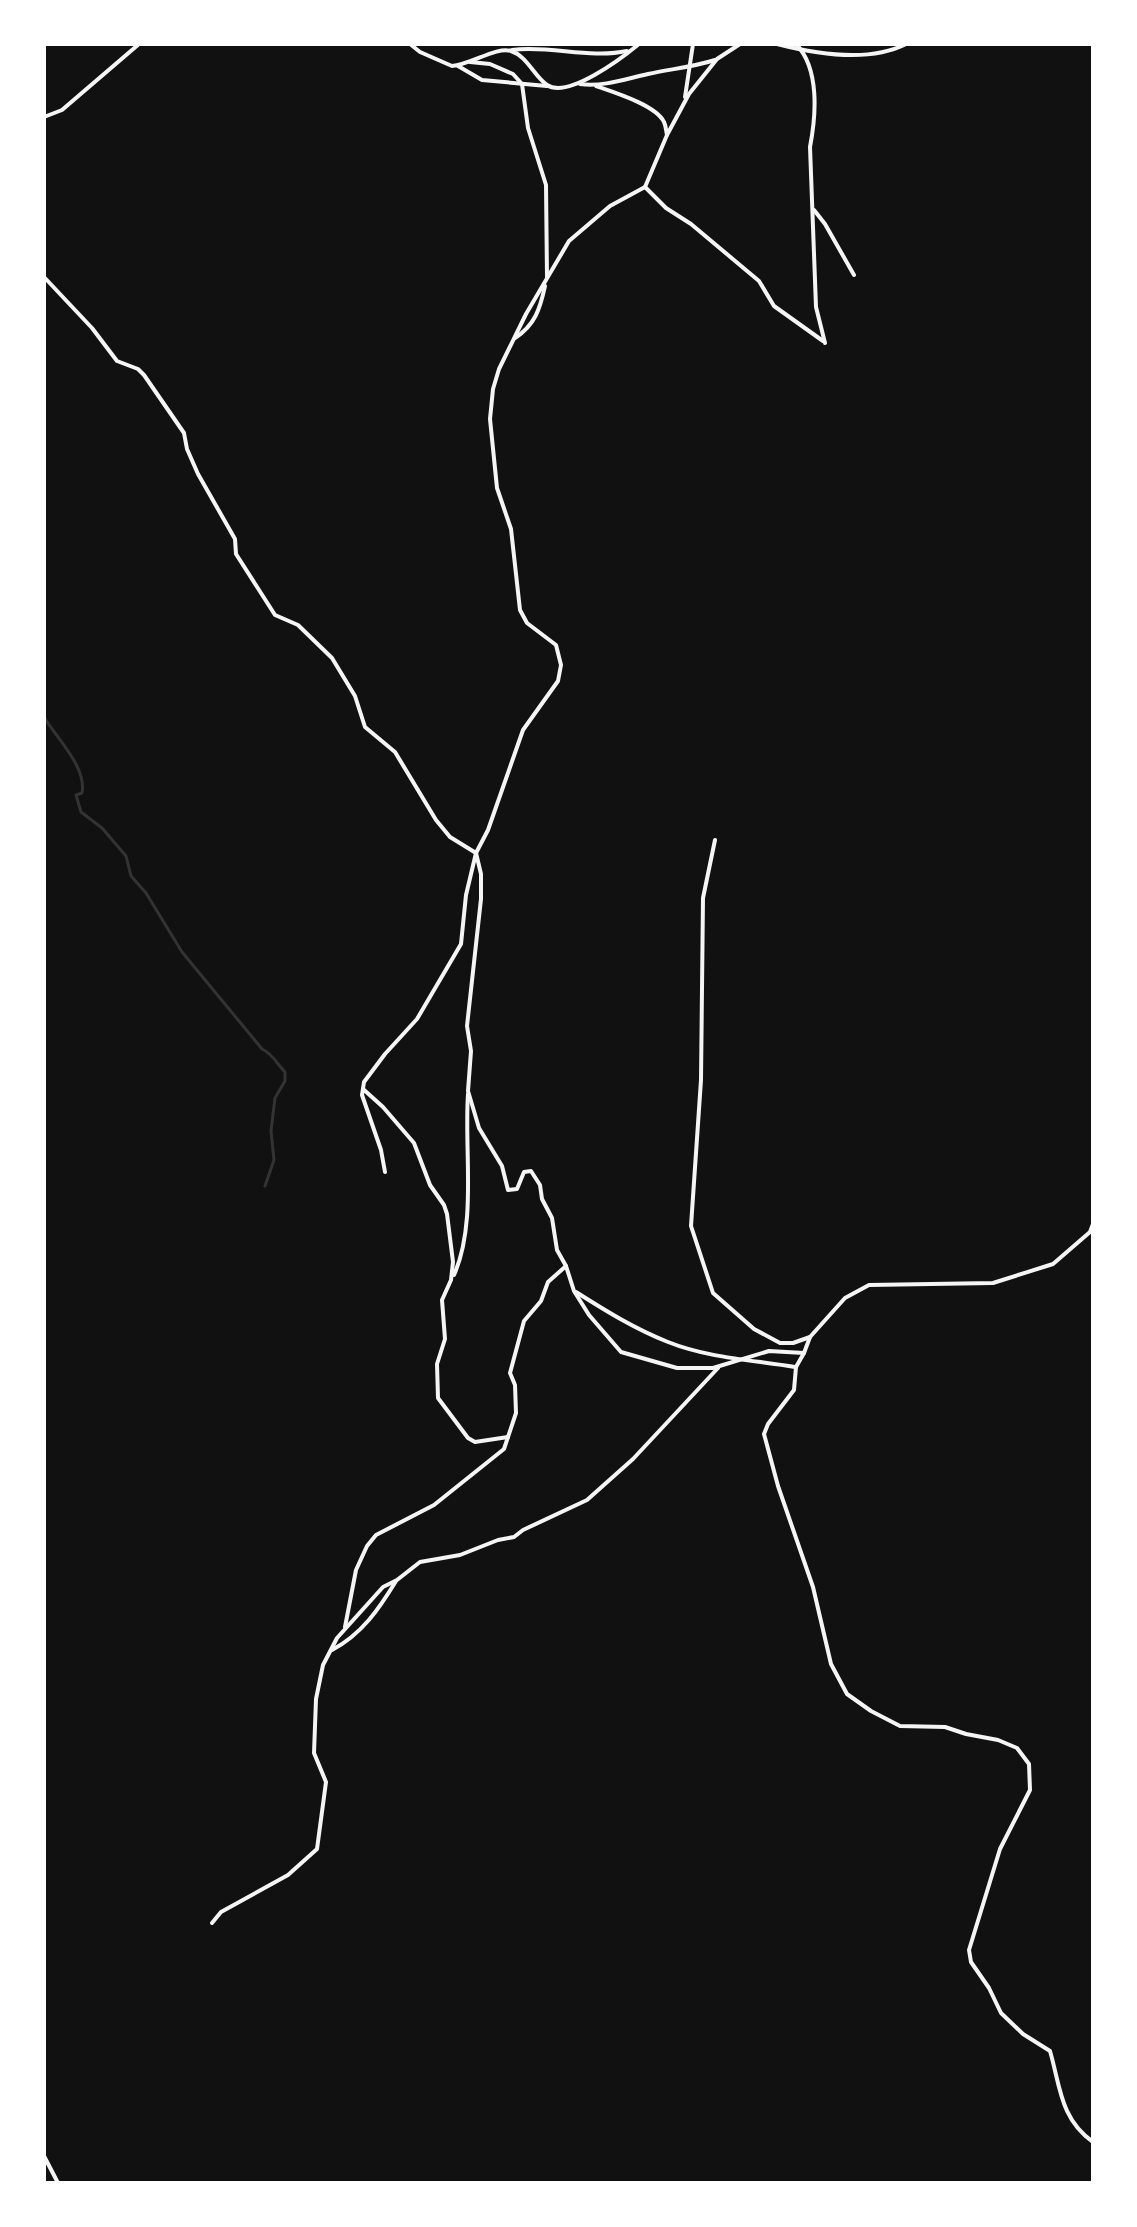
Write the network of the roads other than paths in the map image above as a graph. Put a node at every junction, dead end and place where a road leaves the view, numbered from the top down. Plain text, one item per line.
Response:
1 (139, 44) edge
2 (410, 44) edge
3 (639, 44) edge
4 (693, 44) edge
5 (740, 44) edge
6 (777, 44) edge
7 (796, 44) edge
8 (906, 44) edge
9 (510, 50) junction
10 (632, 50) junction
11 (803, 51) junction
12 (717, 59) junction
13 (470, 62) junction
14 (458, 66) junction
15 (690, 68) junction
16 (522, 84) junction
17 (580, 84) junction
18 (548, 86) junction
19 (594, 86) junction
20 (685, 102) junction
21 (44, 117) edge
22 (667, 135) junction
23 (645, 187) junction
24 (812, 208) junction
25 (854, 275) dead end
26 (44, 277) edge
27 (547, 279) junction
28 (513, 339) junction
29 (715, 840) dead end
30 (476, 853) junction
31 (363, 1089) junction
32 (468, 1091) junction
33 (385, 1172) dead end
34 (1093, 1224) edge
35 (566, 1266) junction
36 (451, 1280) junction
37 (574, 1291) junction
38 (810, 1337) junction
39 (804, 1353) junction
40 (744, 1359) junction
41 (720, 1366) junction
42 (796, 1367) junction
43 (509, 1437) junction
44 (397, 1580) junction
45 (344, 1630) junction
46 (330, 1651) junction
47 (212, 1923) dead end
48 (1093, 2142) edge
49 (44, 2156) edge
50 (58, 2183) edge

1 - 21 street
2 - 14 street
3 - 10 street
4 - 15 street
5 - 12 street
6 - 11 street
7 - 11 street
8 - 11 street
9 - 10 street
9 - 13 street
9 - 18 street
10 - 17 street
11 - 24 street
12 - 15 street
12 - 20 street
13 - 14 street
13 - 16 street
14 - 16 street
15 - 19 street
15 - 20 street
16 - 18 street
16 - 27 street
17 - 18 street
17 - 19 street
19 - 22 street
20 - 22 street
22 - 23 street
23 - 24 street
23 - 27 street
24 - 25 street
26 - 30 street
27 - 28 street
27 - 28 street
28 - 30 street
29 - 38 street
30 - 31 street
30 - 32 street
31 - 33 street
31 - 36 street
32 - 35 street
32 - 36 street
34 - 38 street
35 - 37 street
35 - 43 street
36 - 43 street
37 - 40 street
37 - 41 street
38 - 39 street
39 - 40 street
39 - 42 street
40 - 41 street
40 - 42 street
41 - 44 street
42 - 48 street
43 - 45 street
44 - 45 street
44 - 46 street
45 - 46 street
46 - 47 street
49 - 50 street

